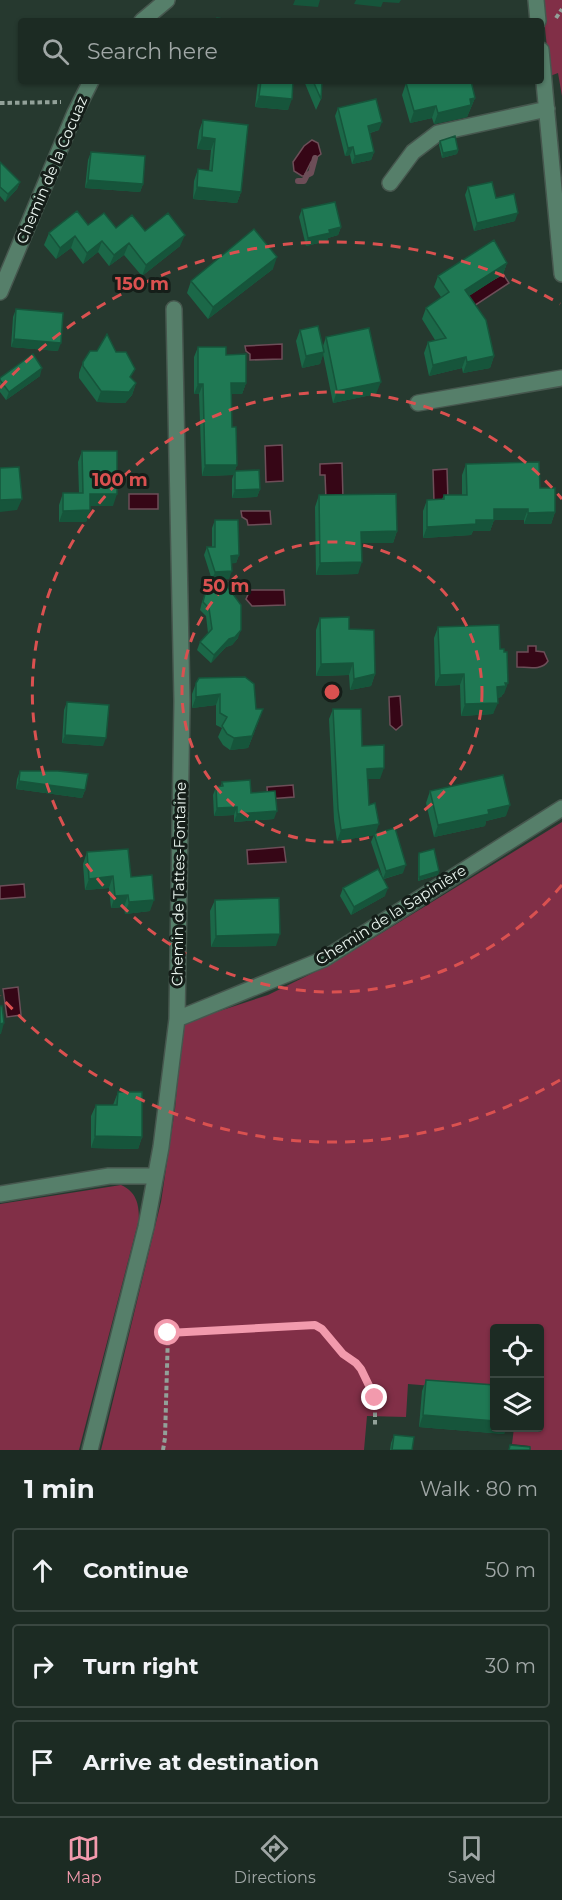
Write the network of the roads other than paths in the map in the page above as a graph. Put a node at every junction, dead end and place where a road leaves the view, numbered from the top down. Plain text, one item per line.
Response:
1 (167, 0) edge
2 (536, 0) edge
3 (146, 18) edge
4 (538, 18) edge
5 (544, 80) edge
6 (89, 84) edge
7 (547, 109) junction
8 (390, 183) dead end
9 (562, 274) edge
10 (0, 292) edge
11 (174, 309) dead end
12 (562, 378) edge
13 (418, 403) dead end
14 (562, 808) edge
15 (177, 1019) junction
16 (154, 1176) junction
17 (0, 1194) edge
18 (90, 1450) edge

1 - 3 street
2 - 4 street
5 - 7 street
6 - 10 street, Chemin de la Cocuaz
7 - 8 street
7 - 9 street
11 - 15 street, Chemin de Tattes-Fontaine
12 - 13 street
14 - 15 street, Chemin de la Sapinière
15 - 16 street, Chemin de Tattes-Fontaine
16 - 17 street
16 - 18 street, Chemin de Tattes-Fontaine

